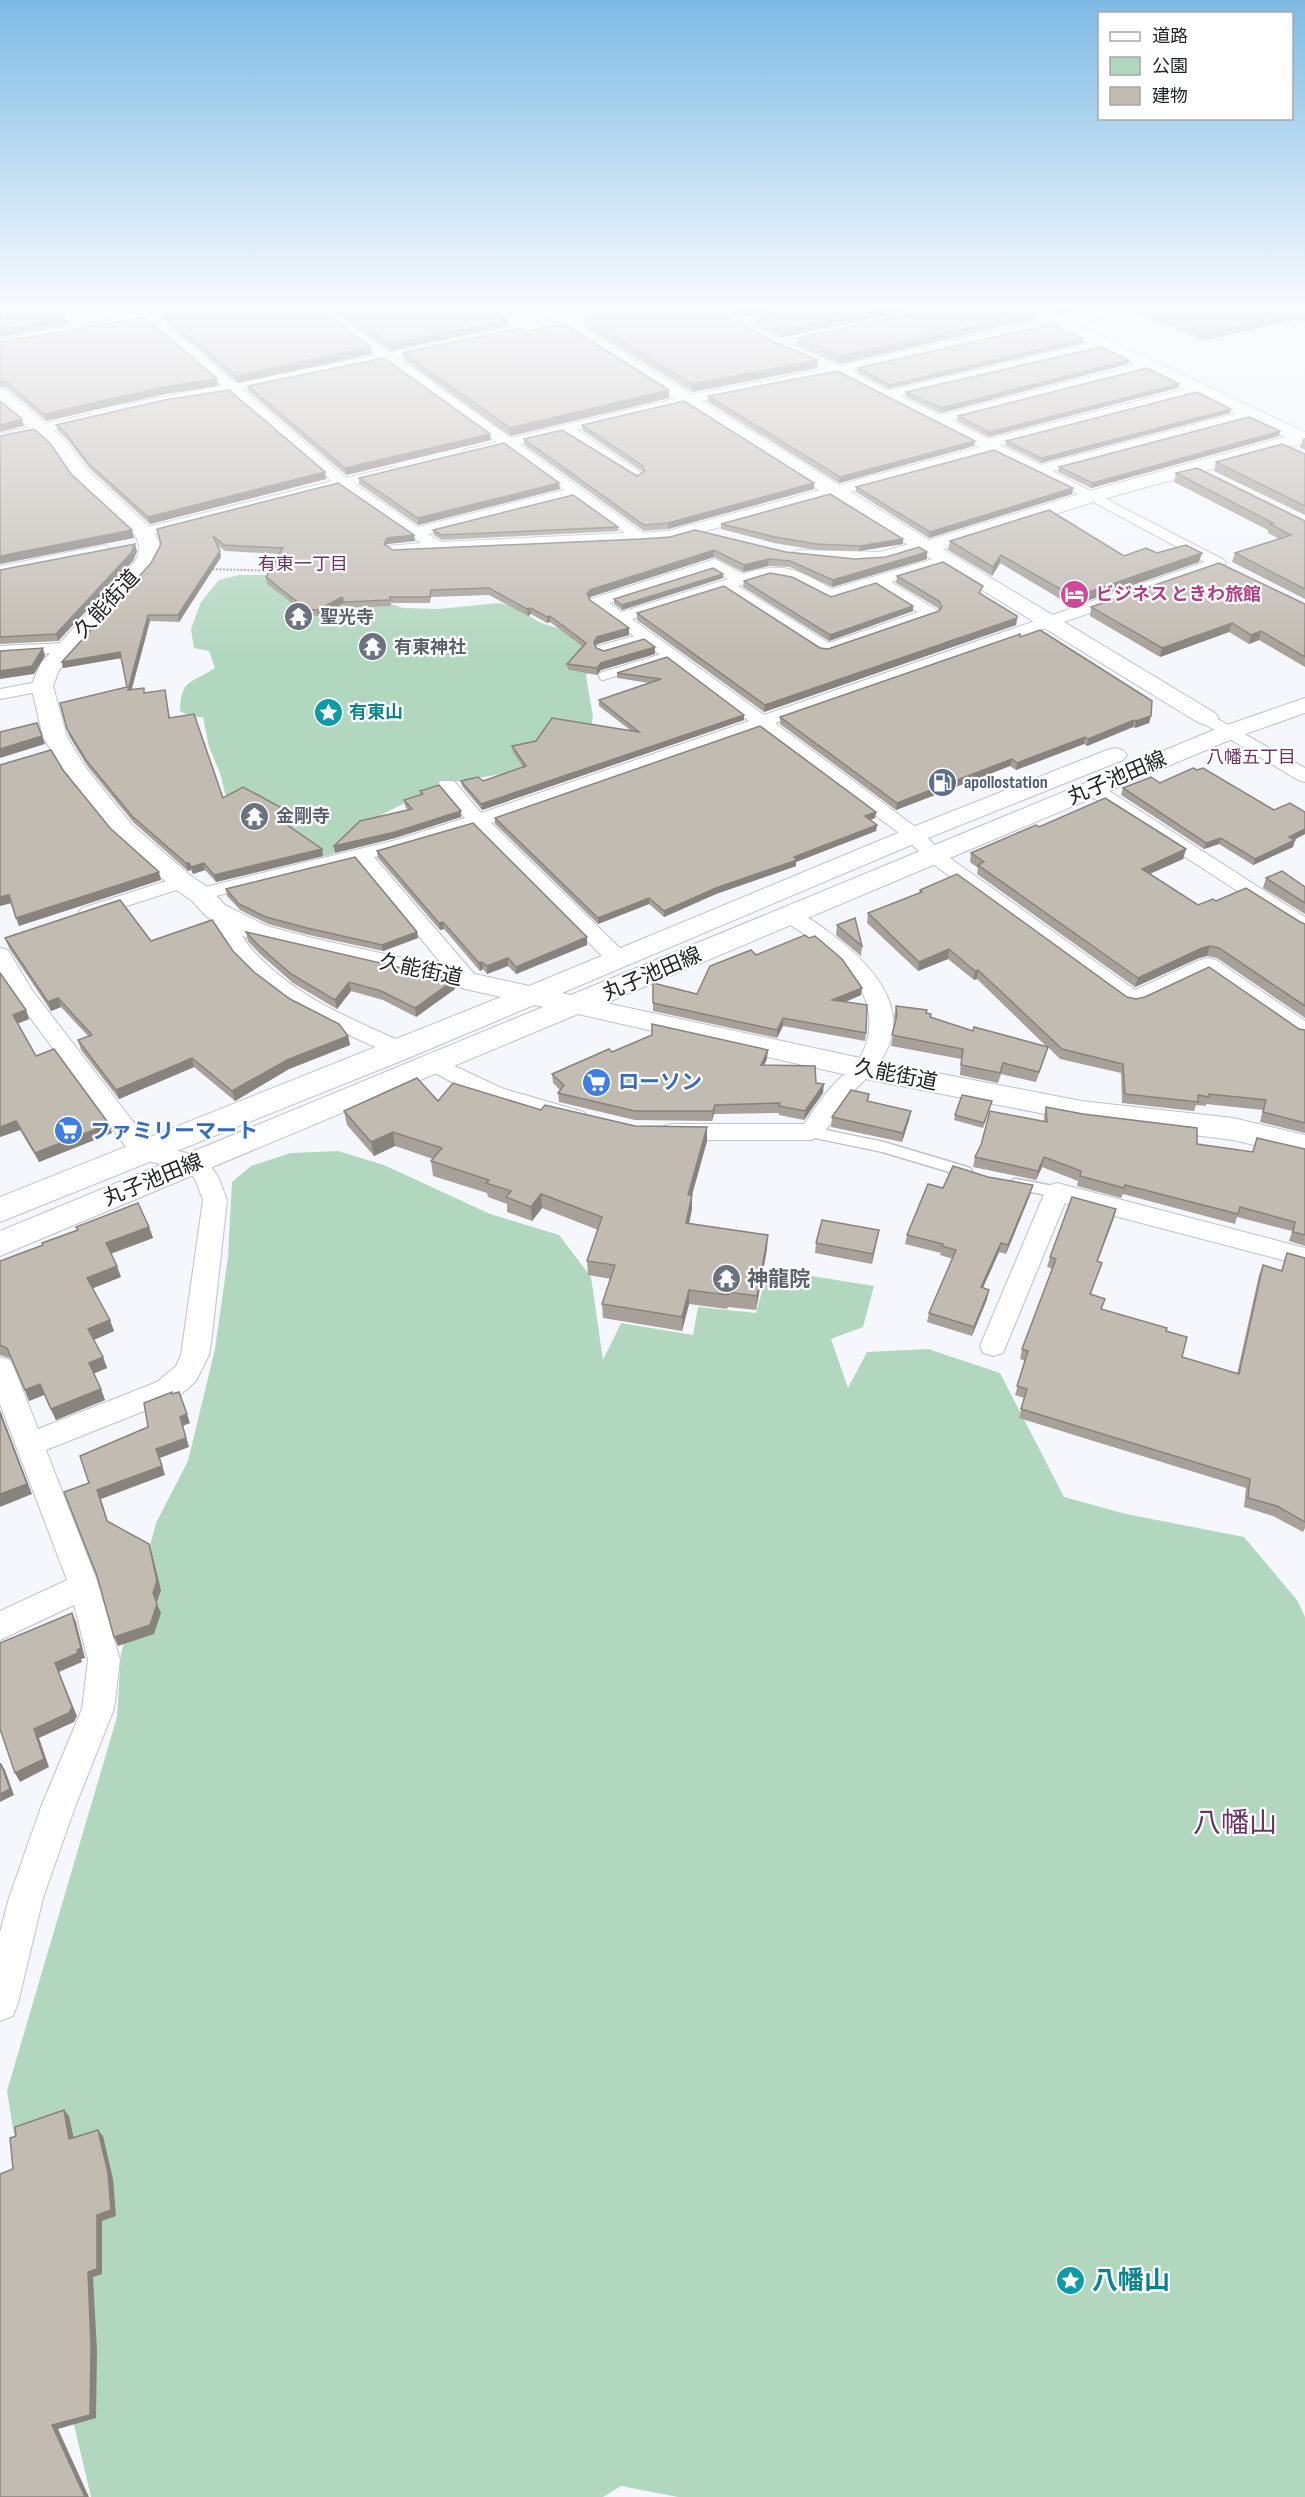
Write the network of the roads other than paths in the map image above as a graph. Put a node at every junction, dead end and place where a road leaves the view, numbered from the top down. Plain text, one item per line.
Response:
1 (34, 422) edge
2 (75, 422) edge
3 (272, 422) edge
4 (478, 422) edge
5 (597, 422) edge
6 (725, 422) edge
7 (944, 422) edge
8 (1080, 422) edge
9 (1223, 422) edge
10 (1263, 422) edge
11 (43, 429) junction
12 (566, 429) junction
13 (0, 438) edge
14 (508, 443) junction
15 (1296, 443) edge
16 (989, 446) junction
17 (452, 456) edge
18 (408, 467) edge
19 (1196, 468) junction
20 (1039, 470) junction
21 (636, 476) edge
22 (1216, 478) edge
23 (342, 482) junction
24 (834, 491) junction
25 (576, 492) junction
26 (1093, 496) junction
27 (695, 529) junction
28 (417, 532) junction
29 (641, 538) junction
30 (730, 538) edge
31 (144, 539) junction
32 (925, 546) junction
33 (115, 548) edge
34 (439, 548) junction
35 (394, 549) edge
36 (787, 554) edge
37 (946, 560) junction
38 (0, 571) edge
39 (878, 581) junction
40 (734, 583) junction
41 (620, 618) junction
42 (1047, 621) junction
43 (647, 637) junction
44 (65, 648) junction
45 (604, 650) edge
46 (0, 651) edge
47 (672, 655) junction
48 (603, 676) dead end
49 (1305, 683) edge
50 (42, 686) junction
51 (0, 694) edge
52 (1305, 705) edge
53 (761, 722) junction
54 (1218, 725) junction
55 (1305, 776) edge
56 (447, 785) dead end
57 (1092, 789) junction
58 (478, 821) junction
59 (914, 835) junction
60 (362, 855) junction
61 (933, 855) junction
62 (199, 896) junction
63 (790, 916) junction
64 (68, 919) edge
65 (1305, 926) edge
66 (4, 944) edge
67 (617, 958) junction
68 (467, 980) junction
69 (532, 994) junction
70 (579, 1004) junction
71 (1305, 1032) edge
72 (401, 1050) junction
73 (435, 1064) junction
74 (865, 1069) junction
75 (595, 1121) edge
76 (646, 1130) edge
77 (811, 1131) junction
78 (1305, 1146) edge
79 (143, 1152) junction
80 (195, 1163) junction
81 (977, 1176) edge
82 (999, 1181) edge
83 (1057, 1192) junction
84 (0, 1210) edge
85 (0, 1244) edge
86 (1305, 1257) edge
87 (993, 1346) dead end
88 (0, 1368) edge
89 (31, 1444) junction
90 (84, 1586) junction
91 (0, 1626) edge
92 (0, 2003) edge

1 - 11 street
2 - 11 street
3 - 23 street
4 - 14 street
5 - 12 street
6 - 24 street
7 - 16 street
8 - 16 street
9 - 20 street
10 - 15 street
11 - 13 street
11 - 31 street
12 - 14 street
12 - 21 street
14 - 17 street
14 - 25 street
15 - 19 street
16 - 20 street
16 - 24 street
18 - 23 street
19 - 22 street
19 - 26 street
20 - 26 street
23 - 28 street
23 - 31 street
24 - 27 street
24 - 32 street
25 - 28 street
25 - 29 street
26 - 32 street
26 - 42 street
27 - 29 street
27 - 30 street
28 - 34 street
29 - 34 street
31 - 44 street, 久能街道
32 - 36 street
32 - 37 street
33 - 38 street
34 - 35 street
37 - 39 street
37 - 42 street
39 - 40 street
39 - 40 street
40 - 41 street
40 - 41 street
41 - 43 street
42 - 53 street
42 - 54 street
43 - 45 street
43 - 47 street
44 - 46 street
44 - 50 street, 久能街道
47 - 48 lane
47 - 53 street
49 - 54 street, 丸子池田線
50 - 51 street
50 - 62 street, 久能街道
52 - 54 street, 丸子池田線
53 - 58 street
53 - 59 street
54 - 55 street
54 - 57 street, 丸子池田線
54 - 59 street, 丸子池田線
56 - 58 street
57 - 61 street, 丸子池田線
57 - 65 street
58 - 60 street
58 - 67 street
59 - 61 street
59 - 67 street, 丸子池田線
60 - 62 street
60 - 68 street
61 - 63 street, 丸子池田線
61 - 71 street
62 - 64 street
62 - 68 street, 久能街道
62 - 72 street
63 - 70 street, 丸子池田線
63 - 74 street
66 - 79 street
67 - 69 street, 丸子池田線
68 - 69 street, 久能街道
69 - 70 street, 久能街道
69 - 72 street, 丸子池田線
70 - 73 street, 丸子池田線
70 - 74 street, 久能街道
72 - 79 street, 丸子池田線
73 - 75 street
73 - 80 street, 丸子池田線
74 - 77 street
74 - 78 street, 久能街道
76 - 77 street
77 - 81 lane
79 - 80 street
79 - 84 street, 丸子池田線
80 - 85 street, 丸子池田線
80 - 89 street
82 - 83 lane
83 - 86 street
83 - 87 street
88 - 89 street
89 - 90 street
90 - 91 street
90 - 92 street

